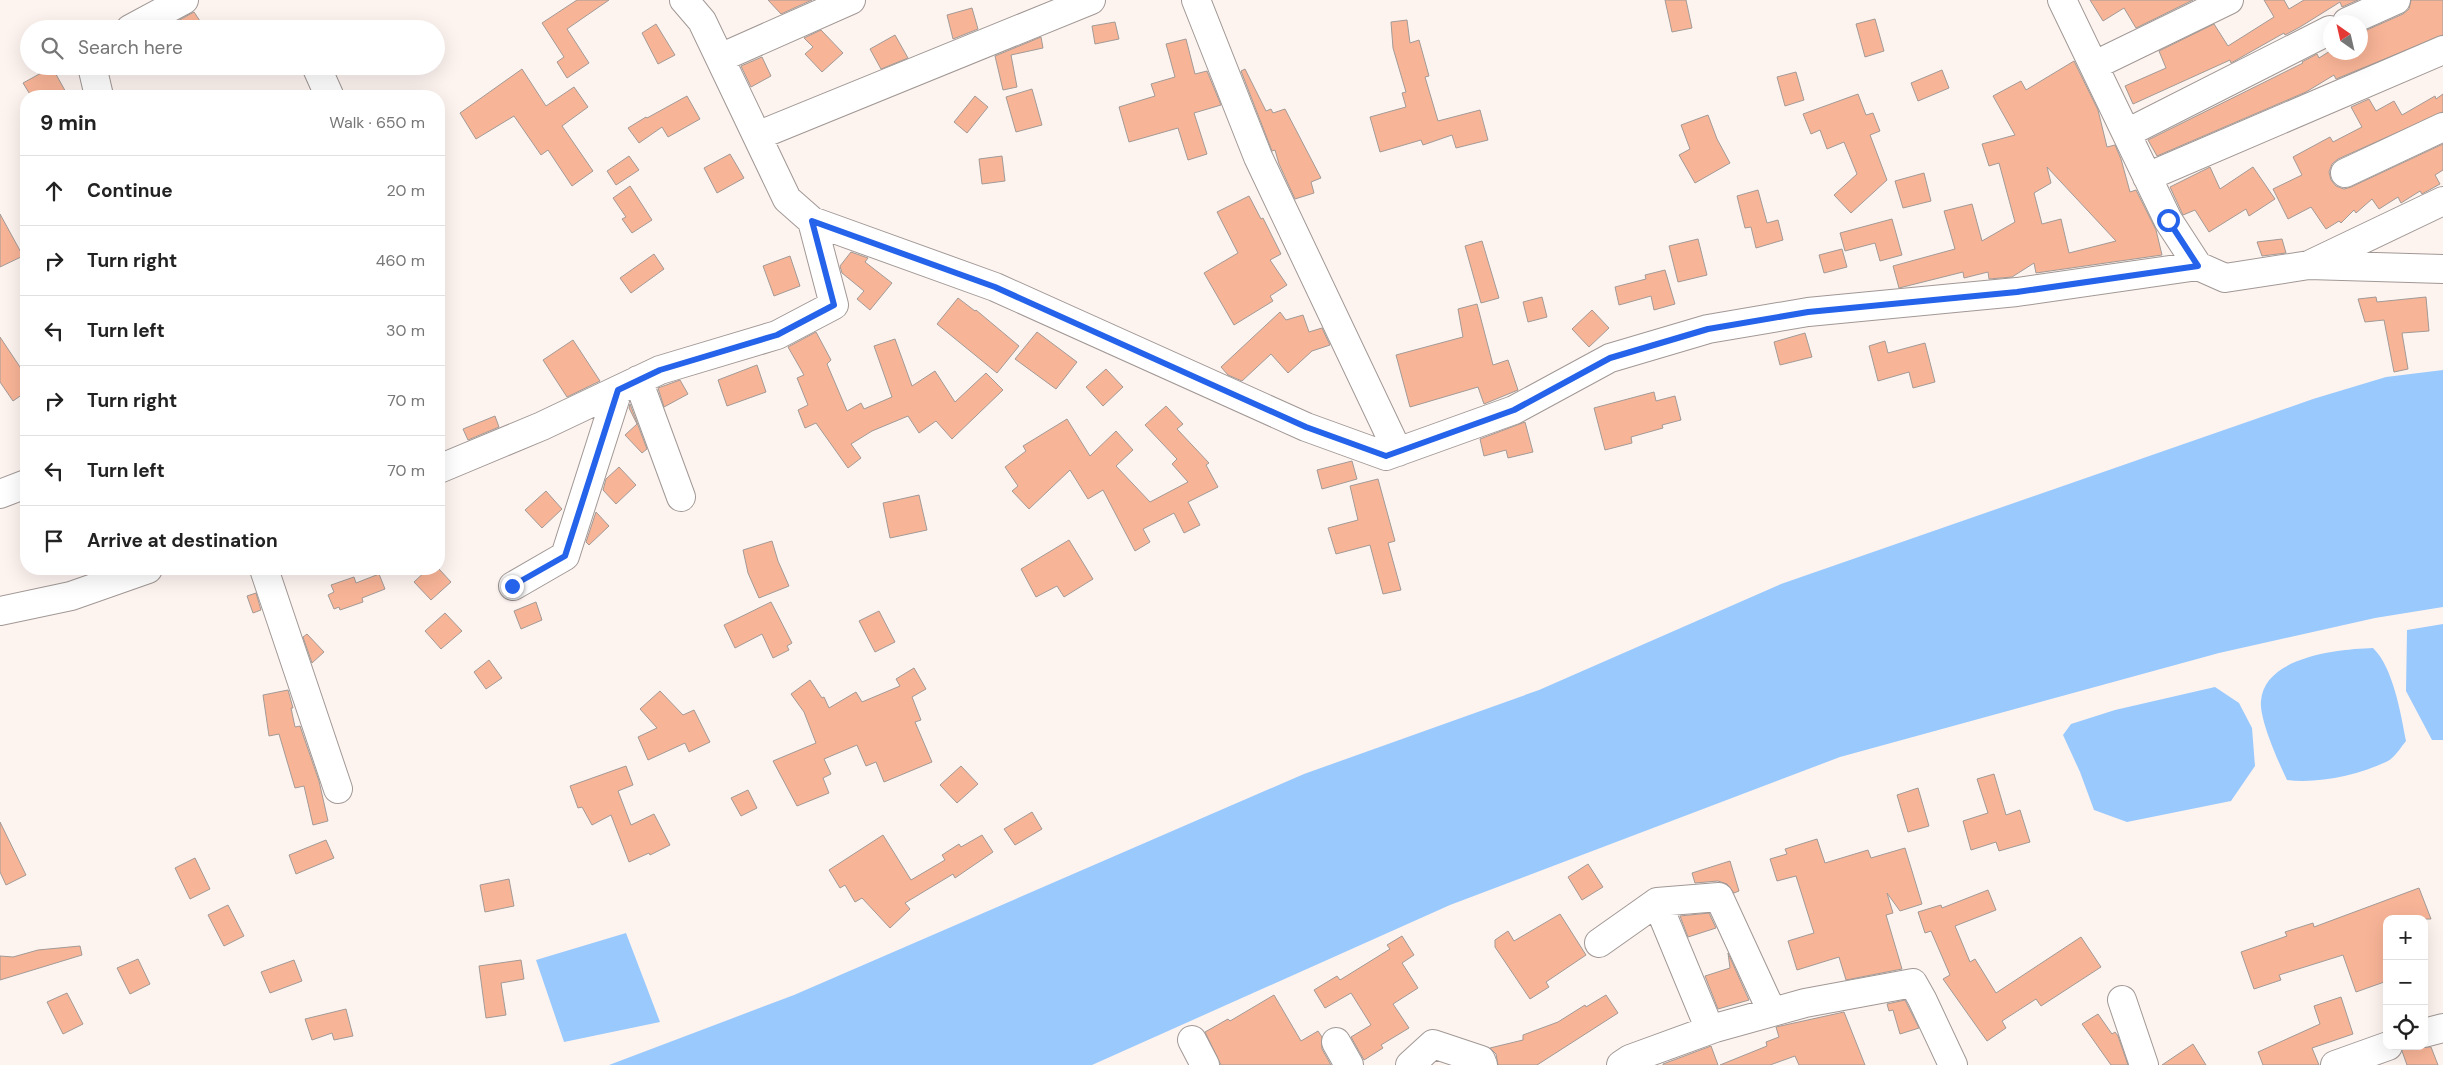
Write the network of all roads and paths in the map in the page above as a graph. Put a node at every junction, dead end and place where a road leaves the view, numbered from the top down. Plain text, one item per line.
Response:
1 (184, 0) edge
2 (684, 0) edge
3 (851, 0) edge
4 (1091, 0) edge
5 (1196, 0) edge
6 (2062, 0) edge
7 (2230, 0) edge
8 (2396, 0) edge
9 (2363, 15) edge
10 (147, 20) edge
11 (2323, 34) edge
12 (2443, 50) edge
13 (720, 58) junction
14 (2095, 65) junction
15 (94, 75) edge
16 (320, 75) edge
17 (98, 90) edge
18 (327, 90) edge
19 (2443, 127) edge
20 (2126, 133) junction
21 (756, 136) junction
22 (2344, 173) dead end
23 (2147, 177) junction
24 (2443, 201) edge
25 (812, 221) junction
26 (2308, 265) junction
27 (2198, 266) junction
28 (2443, 269) edge
29 (628, 385) junction
30 (1398, 452) junction
31 (445, 466) edge
32 (20, 486) edge
33 (0, 494) edge
34 (681, 497) dead end
35 (131, 575) edge
36 (266, 575) edge
37 (512, 586) dead end
38 (0, 611) edge
39 (338, 789) dead end
40 (1657, 902) junction
41 (1599, 943) dead end
42 (2122, 1000) dead end
43 (1772, 1012) junction
44 (2443, 1028) edge
45 (1710, 1030) junction
46 (2428, 1033) edge
47 (1192, 1040) dead end
48 (2383, 1048) edge
49 (1628, 1063) edge
50 (1205, 1065) edge
51 (1410, 1065) edge
52 (1483, 1065) edge
53 (1953, 1065) edge
54 (2144, 1065) edge
55 (2335, 1065) edge

1 - 10 street
2 - 13 street
3 - 13 street
4 - 21 street
5 - 30 street
6 - 14 street
7 - 14 street
8 - 9 street
11 - 20 street
12 - 23 street
13 - 21 street
14 - 20 street
15 - 17 street
16 - 18 street
19 - 22 street
20 - 23 street
21 - 25 street
23 - 27 street
24 - 26 street
25 - 29 street
25 - 30 street
26 - 27 street
26 - 28 street
27 - 30 street
29 - 31 street
29 - 34 street
29 - 37 street
32 - 33 street
35 - 38 street
36 - 39 street
40 - 41 street
40 - 43 street
40 - 45 street
42 - 54 street
43 - 45 street
43 - 53 street
44 - 46 street
45 - 49 street
47 - 50 street
48 - 55 street
51 - 52 street

